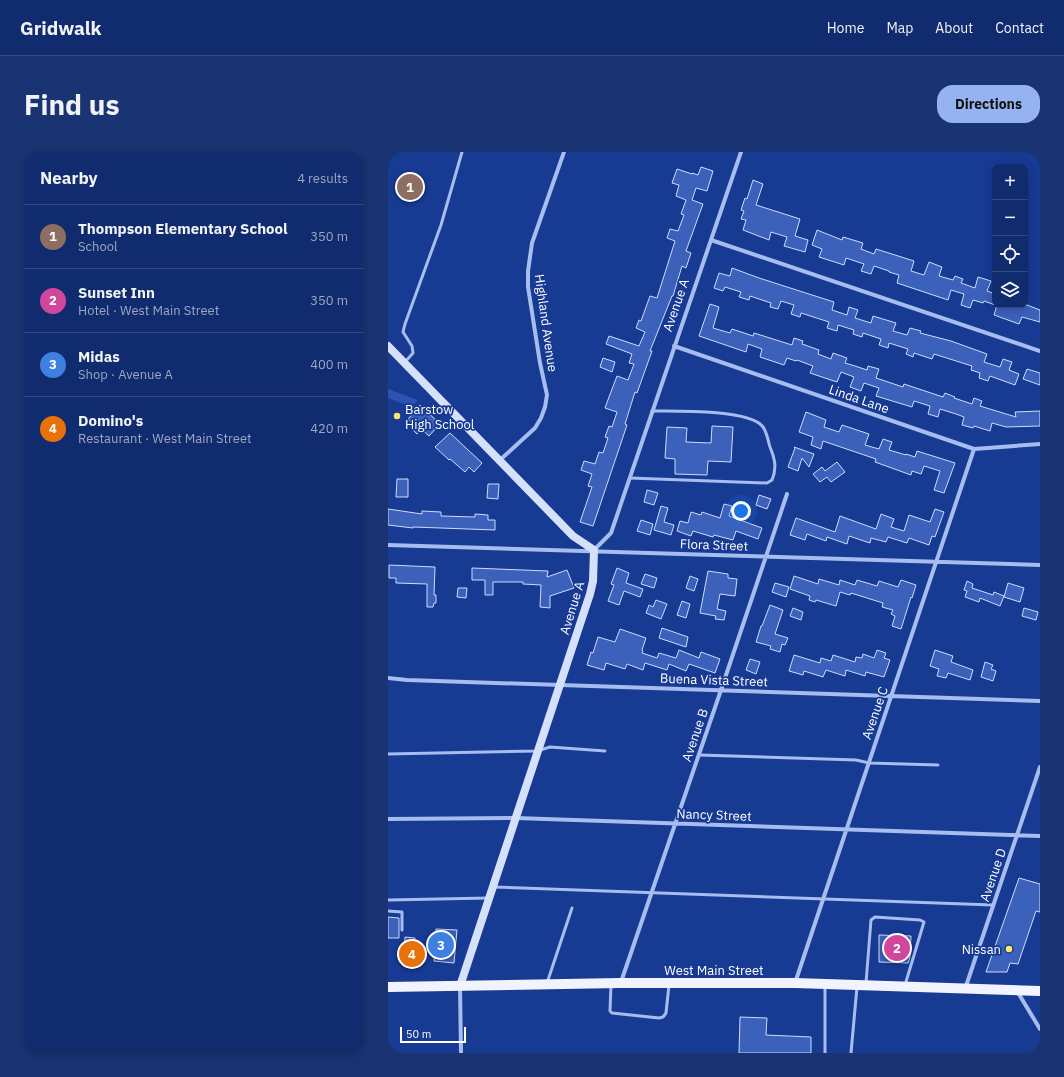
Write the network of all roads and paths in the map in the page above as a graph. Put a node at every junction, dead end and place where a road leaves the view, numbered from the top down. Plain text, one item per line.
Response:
1 (462, 152) edge
2 (564, 152) edge
3 (741, 152) edge
4 (711, 240) junction
5 (388, 346) edge
6 (674, 346) junction
7 (1040, 351) edge
8 (404, 363) junction
9 (652, 411) junction
10 (1040, 444) edge
11 (974, 449) junction
12 (499, 461) junction
13 (630, 478) junction
14 (787, 494) dead end
15 (388, 545) edge
16 (594, 550) junction
17 (766, 557) junction
18 (936, 561) junction
19 (1040, 565) edge
20 (388, 678) edge
21 (559, 685) junction
22 (721, 690) junction
23 (892, 695) junction
24 (1040, 701) edge
25 (538, 751) junction
26 (605, 751) dead end
27 (388, 754) edge
28 (699, 755) junction
29 (869, 763) junction
30 (938, 766) dead end
31 (1040, 767) edge
32 (516, 818) junction
33 (388, 819) edge
34 (675, 824) junction
35 (846, 830) junction
36 (1017, 835) junction
37 (1040, 836) edge
38 (493, 887) junction
39 (651, 892) junction
40 (489, 898) junction
41 (823, 899) junction
42 (388, 900) edge
43 (993, 905) junction
44 (572, 908) dead end
45 (388, 911) edge
46 (402, 930) dead end
47 (616, 983) junction
48 (669, 983) junction
49 (546, 984) junction
50 (795, 984) junction
51 (825, 984) junction
52 (460, 986) junction
53 (861, 986) junction
54 (388, 987) edge
55 (905, 987) junction
56 (965, 989) junction
57 (1017, 991) junction
58 (1040, 991) edge
59 (1040, 1029) edge
60 (461, 1053) edge
61 (825, 1053) edge
62 (851, 1053) edge

1 - 8 lane
2 - 12 street, Highland Avenue
3 - 4 street, Avenue A
4 - 6 street, Avenue A
4 - 7 street
5 - 8 street
6 - 9 street, Avenue A
6 - 11 street, Linda Lane
8 - 12 street
9 - 13 street, Avenue A
9 - 13 lane
10 - 11 street, Linda Lane
11 - 18 street, Avenue C
12 - 16 street
13 - 16 street, Avenue A
14 - 17 street, Avenue B
15 - 16 street, Flora Street
16 - 17 street, Flora Street
16 - 21 street, Avenue A
17 - 18 street, Flora Street
17 - 22 street, Avenue B
18 - 19 street, Flora Street
18 - 23 street, Avenue C
20 - 21 street, Buena Vista Street
21 - 22 street, Buena Vista Street
21 - 25 street, Avenue A
22 - 23 street, Buena Vista Street
22 - 28 street, Avenue B
23 - 24 street, Buena Vista Street
23 - 29 street, Avenue C
25 - 26 lane
25 - 27 lane
25 - 32 street, Avenue A
28 - 29 lane
28 - 34 street, Avenue B
29 - 30 lane
29 - 35 street, Avenue C
31 - 36 street, Avenue D
32 - 33 street, Nancy Street
32 - 34 street, Nancy Street
32 - 38 street, Avenue A
34 - 35 street, Nancy Street
34 - 39 street, Avenue B
35 - 36 street, Nancy Street
35 - 41 street, Avenue C
36 - 37 street, Nancy Street
36 - 43 street, Avenue D
38 - 39 lane
38 - 40 street, Avenue A
39 - 41 lane
39 - 47 street, Avenue B
40 - 42 lane
40 - 52 street, Avenue A
41 - 43 lane
41 - 50 street, Avenue C
43 - 56 street, Avenue D
44 - 49 lane
45 - 46 lane
47 - 48 main road, West Main Street
47 - 48 lane
47 - 49 main road, West Main Street
48 - 50 main road, West Main Street
49 - 52 main road, West Main Street
50 - 51 main road, West Main Street
51 - 53 main road, West Main Street
51 - 61 lane
52 - 54 main road, West Main Street
52 - 60 street
53 - 55 main road, West Main Street
53 - 55 lane
53 - 62 lane
55 - 56 main road, West Main Street
56 - 57 main road, West Main Street
57 - 58 main road, West Main Street
57 - 59 street

